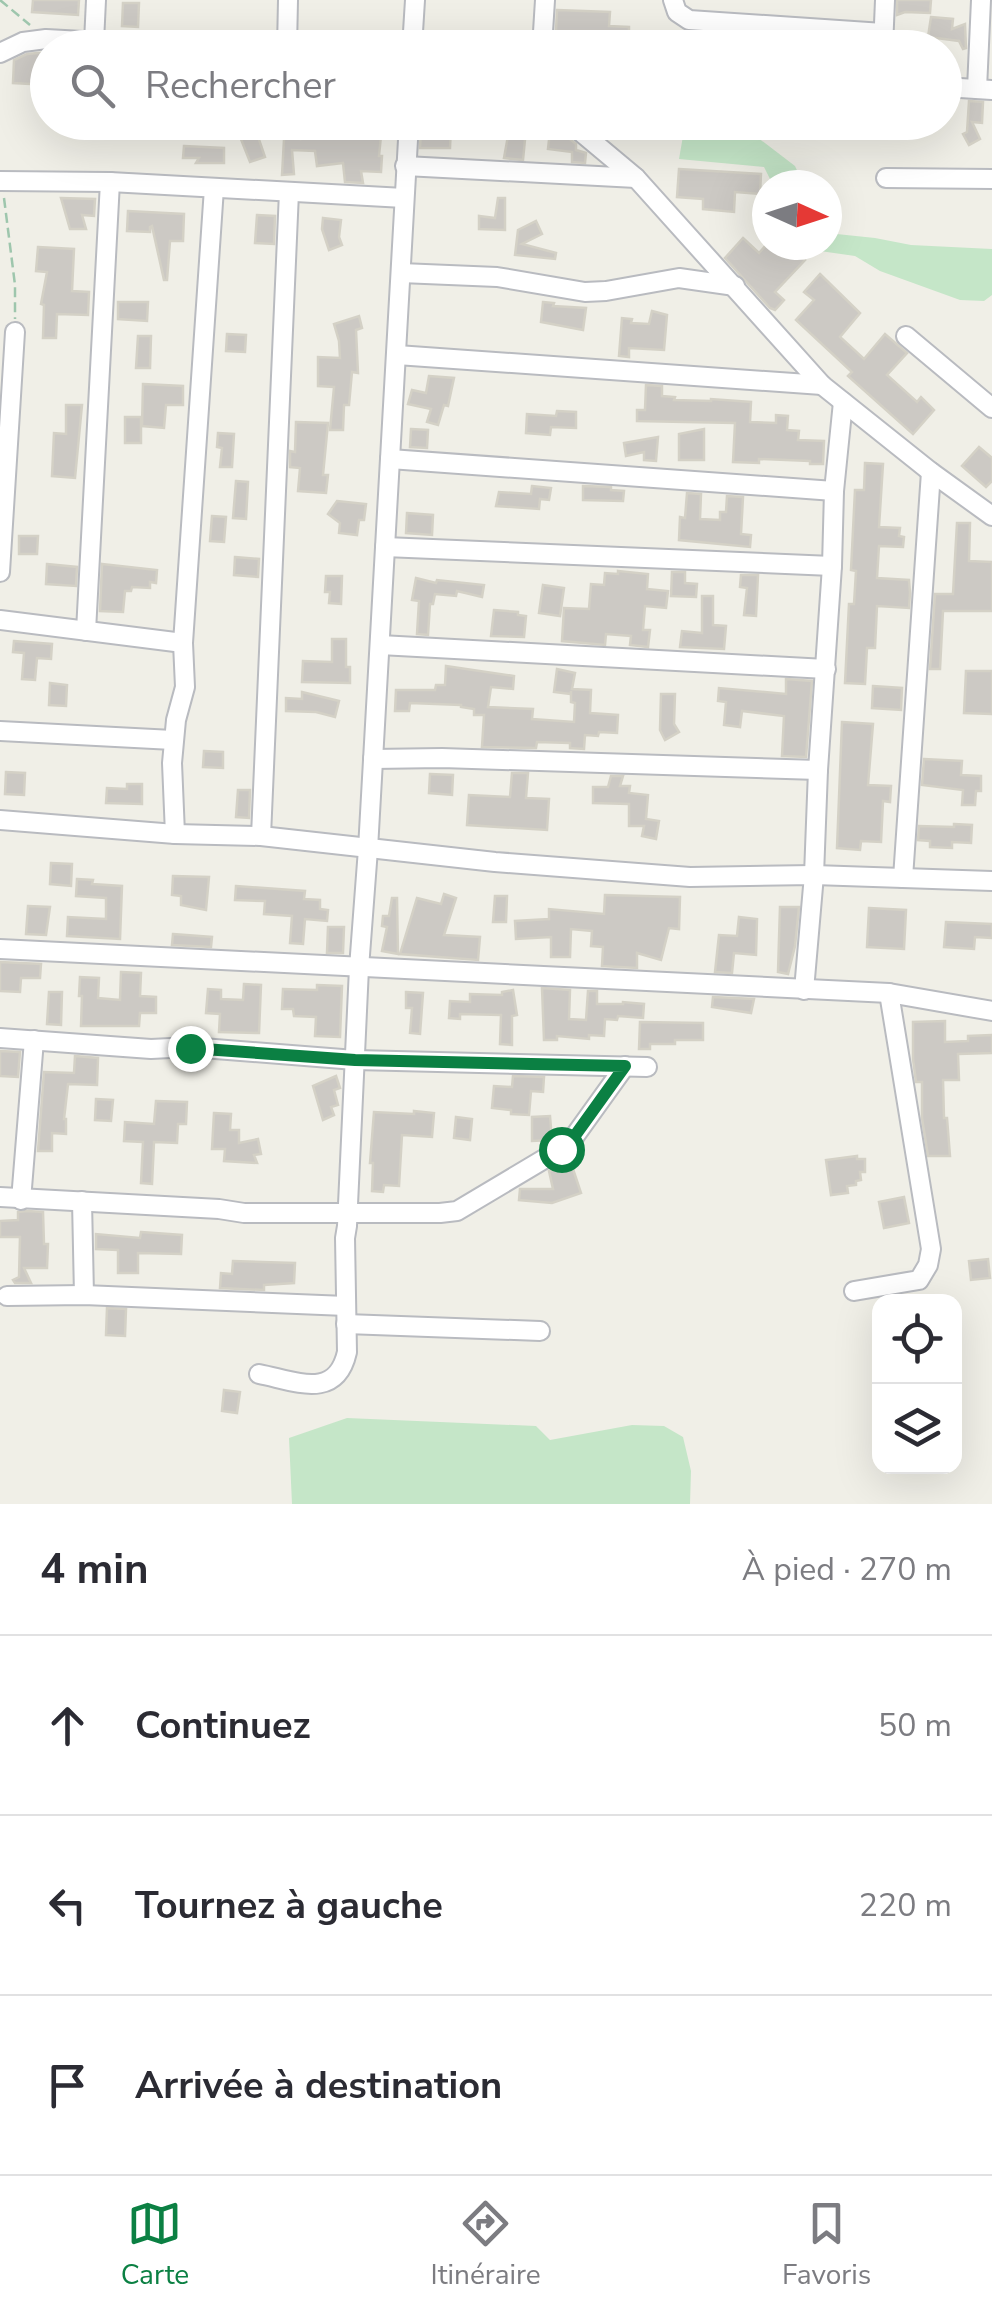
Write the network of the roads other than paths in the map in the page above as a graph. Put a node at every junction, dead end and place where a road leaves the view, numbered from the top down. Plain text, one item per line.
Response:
1 (96, 0) edge
2 (288, 0) edge
3 (414, 0) edge
4 (545, 0) edge
5 (673, 0) edge
6 (885, 0) edge
7 (981, 0) edge
8 (95, 30) edge
9 (288, 30) edge
10 (413, 30) edge
11 (543, 30) edge
12 (786, 30) edge
13 (884, 30) edge
14 (30, 41) edge
15 (0, 53) edge
16 (985, 89) edge
17 (408, 140) edge
18 (591, 140) edge
19 (406, 166) junction
20 (636, 178) junction
21 (886, 178) dead end
22 (0, 180) edge
23 (992, 180) edge
24 (110, 182) junction
25 (214, 188) junction
26 (288, 192) junction
27 (404, 198) junction
28 (401, 273) junction
29 (735, 286) junction
30 (15, 332) road end
31 (906, 336) dead end
32 (397, 354) junction
33 (822, 385) junction
34 (989, 401) edge
35 (843, 402) junction
36 (390, 460) junction
37 (931, 472) junction
38 (834, 491) junction
39 (992, 516) edge
40 (385, 548) junction
41 (832, 566) junction
42 (0, 572) edge
43 (0, 620) edge
44 (86, 630) junction
45 (182, 643) junction
46 (380, 645) junction
47 (826, 669) junction
48 (0, 731) edge
49 (173, 740) junction
50 (374, 758) junction
51 (818, 770) junction
52 (0, 820) edge
53 (175, 834) junction
54 (261, 836) junction
55 (368, 849) junction
56 (814, 875) junction
57 (903, 878) junction
58 (992, 880) edge
59 (0, 949) edge
60 (359, 968) junction
61 (804, 990) junction
62 (890, 993) junction
63 (992, 1010) edge
64 (0, 1038) edge
65 (34, 1040) junction
66 (355, 1060) junction
67 (625, 1066) junction
68 (648, 1066) dead end
69 (0, 1197) edge
70 (21, 1200) junction
71 (82, 1201) junction
72 (348, 1213) junction
73 (854, 1291) dead end
74 (84, 1295) junction
75 (6, 1296) dead end
76 (346, 1315) junction
77 (540, 1331) dead end
78 (259, 1374) dead end

1 - 8 street
2 - 9 street
3 - 10 street
4 - 11 street
5 - 12 street
6 - 13 street
7 - 16 street
14 - 15 street
17 - 19 street
18 - 20 street
19 - 20 street
19 - 27 street
20 - 29 street
21 - 23 street
22 - 24 street
24 - 25 street
24 - 44 street
25 - 26 street
25 - 45 street
26 - 27 street
26 - 54 street
27 - 28 street
28 - 29 street
28 - 32 street
29 - 33 street
30 - 42 street
31 - 34 street
32 - 33 street
32 - 36 street
33 - 35 street
35 - 37 street
35 - 38 street
36 - 38 street
36 - 40 street
37 - 39 street
37 - 57 street
38 - 41 street
40 - 41 street
40 - 46 street
41 - 47 street
43 - 44 street
44 - 45 street
45 - 49 street
46 - 47 street
46 - 50 street
47 - 51 street
48 - 49 street
49 - 53 street
50 - 51 street
50 - 55 street
51 - 56 street
52 - 53 street
53 - 54 street
54 - 55 street
55 - 56 street
55 - 60 street
56 - 57 street
56 - 61 street
57 - 58 street
59 - 60 street
60 - 61 street
60 - 66 street
61 - 62 street
62 - 63 street
62 - 73 street
64 - 65 street
65 - 66 street
65 - 70 street
66 - 67 street
66 - 72 street
67 - 68 street
67 - 72 street
69 - 70 street
70 - 71 street
71 - 72 street
71 - 74 street
72 - 76 street
74 - 75 street
74 - 76 street
76 - 77 street
76 - 78 street

